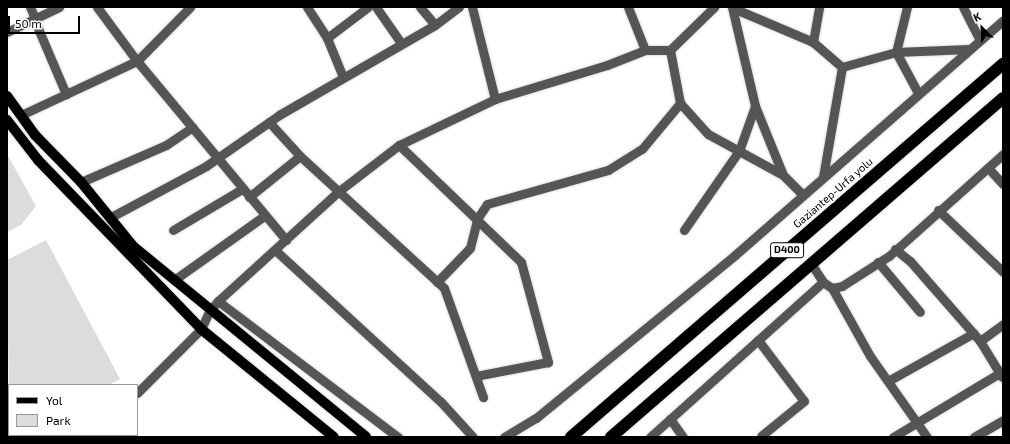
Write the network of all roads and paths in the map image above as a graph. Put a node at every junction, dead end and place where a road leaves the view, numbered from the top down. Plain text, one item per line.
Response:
1 (30, 7) edge
2 (59, 7) edge
3 (98, 7) edge
4 (190, 7) edge
5 (307, 7) edge
6 (368, 7) edge
7 (376, 7) edge
8 (420, 7) edge
9 (459, 7) edge
10 (472, 7) edge
11 (628, 7) edge
12 (714, 7) edge
13 (820, 7) edge
14 (907, 7) edge
15 (963, 7) edge
16 (733, 8) edge
17 (35, 19) junction
18 (1003, 20) edge
19 (435, 25) junction
20 (7, 32) edge
21 (326, 38) junction
22 (980, 40) junction
23 (813, 42) junction
24 (401, 44) junction
25 (969, 49) junction
26 (645, 50) junction
27 (670, 50) junction
28 (896, 52) junction
29 (137, 61) junction
30 (1003, 64) edge
31 (842, 66) junction
32 (343, 76) junction
33 (918, 93) junction
34 (66, 94) junction
35 (7, 96) edge
36 (1003, 98) edge
37 (495, 99) junction
38 (680, 103) junction
39 (755, 106) junction
40 (21, 115) junction
41 (7, 120) edge
42 (269, 122) junction
43 (193, 127) junction
44 (399, 145) junction
45 (739, 151) junction
46 (1003, 154) edge
47 (300, 156) junction
48 (218, 159) junction
49 (988, 168) junction
50 (783, 175) junction
51 (823, 177) junction
52 (81, 182) junction
53 (1003, 184) edge
54 (242, 189) junction
55 (339, 191) junction
56 (803, 195) junction
57 (249, 197) junction
58 (938, 210) junction
59 (264, 216) junction
60 (112, 217) junction
61 (477, 218) junction
62 (173, 230) dead end
63 (684, 230) dead end
64 (286, 240) junction
65 (895, 249) junction
66 (275, 250) junction
67 (878, 262) junction
68 (812, 265) junction
69 (1003, 272) edge
70 (174, 280) junction
71 (437, 282) junction
72 (822, 282) junction
73 (832, 288) junction
74 (218, 301) junction
75 (210, 310) junction
76 (920, 312) dead end
77 (1003, 324) edge
78 (201, 329) junction
79 (977, 337) junction
80 (758, 340) junction
81 (1002, 374) edge
82 (476, 376) junction
83 (888, 381) junction
84 (138, 391) edge
85 (483, 397) dead end
86 (670, 418) junction
87 (1003, 420) edge
88 (918, 422) junction
89 (761, 436) dead end
90 (334, 437) edge
91 (366, 437) edge
92 (398, 437) edge
93 (473, 437) edge
94 (504, 437) edge
95 (572, 437) edge
96 (611, 437) edge
97 (650, 437) edge
98 (683, 437) edge
99 (893, 437) edge
100 (927, 437) edge
101 (974, 437) edge

1 - 17 street
2 - 17 street
3 - 29 street
4 - 29 street
5 - 21 street
6 - 21 street
7 - 24 street
8 - 19 street
9 - 19 street
10 - 37 street
11 - 26 street
12 - 27 street
13 - 23 street
14 - 28 street
15 - 22 street
16 - 23 street
16 - 39 street
17 - 20 street
17 - 34 street
18 - 22 street
19 - 24 street
21 - 32 street
22 - 25 street
23 - 31 street
24 - 32 street
25 - 28 street
25 - 33 street
26 - 27 street
26 - 37 street
27 - 38 street
28 - 31 street
28 - 33 street
29 - 34 street
29 - 43 street
30 - 95 highway, Gaziantep-Urfa yolu / D400
31 - 51 street
32 - 42 street
33 - 51 street
34 - 40 street
35 - 40 main road
36 - 68 highway, D400
37 - 44 street
38 - 45 street
38 - 61 street
39 - 45 street
39 - 50 street
40 - 52 main road
41 - 78 main road
42 - 47 street
42 - 48 street
43 - 48 street
43 - 52 street
44 - 55 street
44 - 61 street
45 - 50 street
45 - 63 street
46 - 49 street
47 - 55 street
47 - 57 street
48 - 54 street
48 - 60 street
49 - 53 street
49 - 58 street
50 - 56 street
51 - 56 street
52 - 60 main road
54 - 57 street
54 - 62 street
55 - 64 street
55 - 71 street
56 - 94 street
57 - 59 street
58 - 65 street
58 - 69 street
59 - 64 street
59 - 70 street
60 - 70 main road
61 - 71 street
61 - 82 street
64 - 66 street
65 - 67 street
65 - 79 street
66 - 74 street
66 - 93 street
67 - 73 street
67 - 76 street
68 - 72 street
68 - 96 highway, D400
70 - 75 main road
71 - 82 street
72 - 73 street
72 - 80 street
73 - 83 street
74 - 75 street
74 - 92 street
75 - 78 street
75 - 91 main road
77 - 79 street
78 - 84 street
78 - 90 main road
79 - 81 street
79 - 83 street
80 - 86 street
80 - 89 street
81 - 88 street
82 - 85 street
83 - 88 street
86 - 97 street
86 - 98 street
87 - 101 street
88 - 99 street
88 - 100 street

